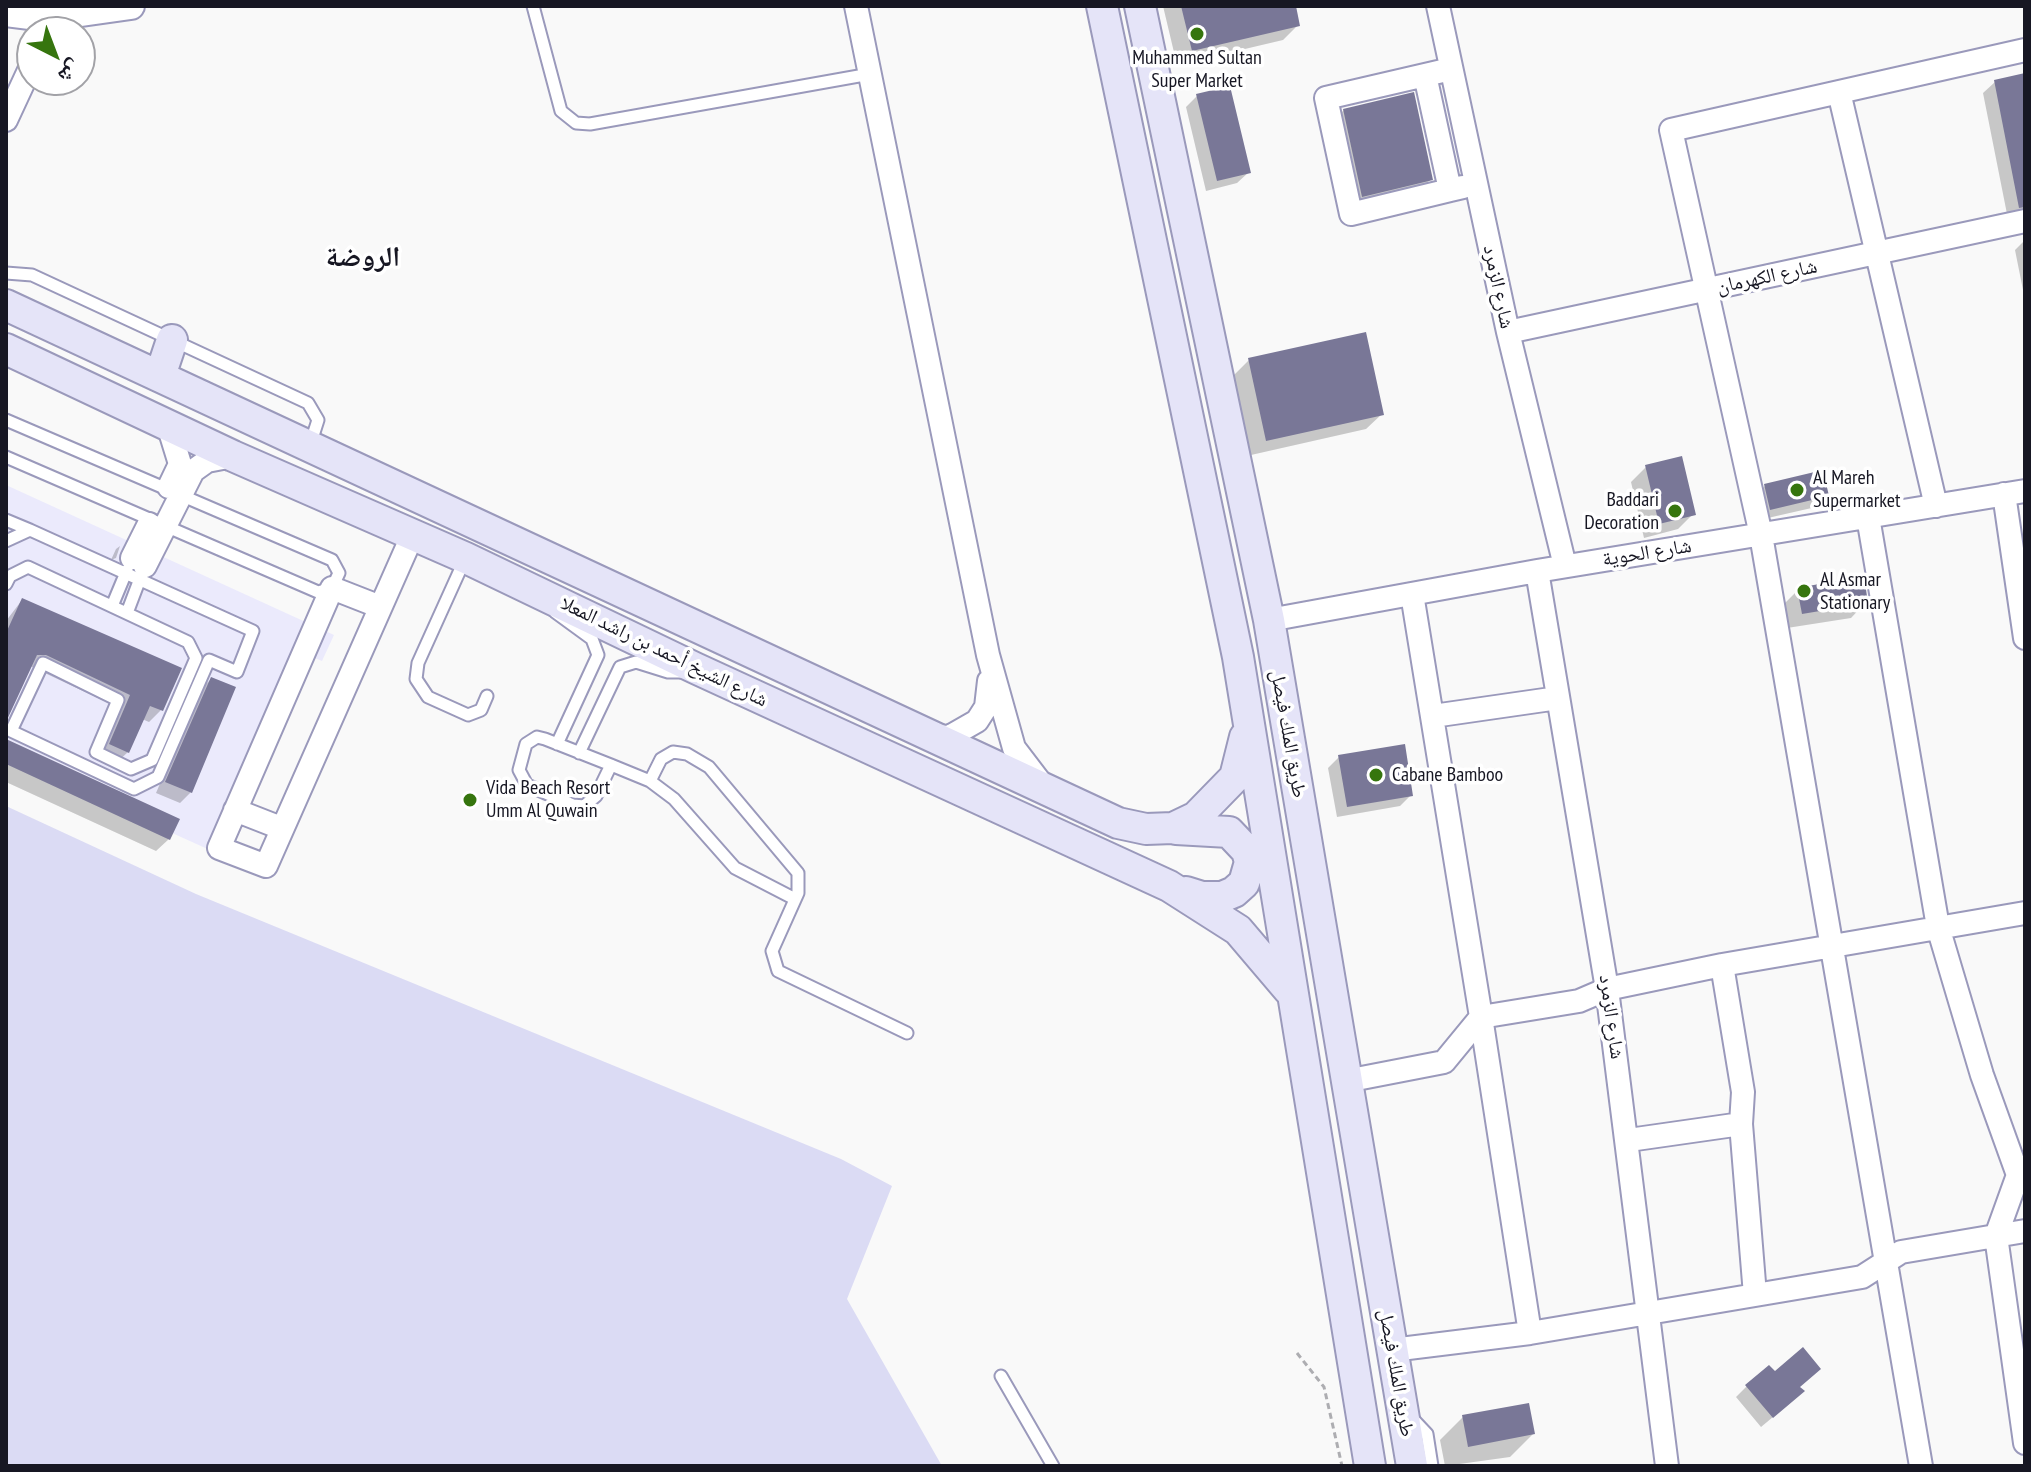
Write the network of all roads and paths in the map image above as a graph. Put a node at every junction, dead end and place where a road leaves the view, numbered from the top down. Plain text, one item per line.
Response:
1 (131, 6) edge
2 (533, 6) edge
3 (856, 6) edge
4 (1102, 6) edge
5 (1140, 6) edge
6 (1438, 6) edge
7 (86, 16) edge
8 (2025, 50) edge
9 (1451, 69) junction
10 (870, 74) junction
11 (1425, 75) junction
12 (1839, 92) junction
13 (17, 96) edge
14 (6, 120) edge
15 (1476, 184) junction
16 (1450, 190) junction
17 (2025, 221) edge
18 (1878, 253) junction
19 (6, 273) edge
20 (1708, 289) junction
21 (6, 305) edge
22 (1508, 332) junction
23 (172, 340) junction
24 (6, 349) edge
25 (160, 376) junction
26 (6, 420) edge
27 (168, 425) junction
28 (310, 446) junction
29 (233, 456) junction
30 (6, 457) edge
31 (174, 491) junction
32 (2014, 493) edge
33 (1936, 506) junction
34 (1868, 517) junction
35 (6, 520) edge
36 (159, 522) junction
37 (30, 530) junction
38 (413, 534) junction
39 (1761, 535) junction
40 (6, 541) edge
41 (466, 558) junction
42 (1565, 566) junction
43 (136, 570) junction
44 (1537, 571) junction
45 (6, 584) edge
46 (332, 588) junction
47 (544, 594) junction
48 (1412, 594) junction
49 (112, 606) junction
50 (378, 606) junction
51 (127, 613) junction
52 (1269, 620) junction
53 (2025, 638) edge
54 (988, 655) junction
55 (695, 668) junction
56 (487, 696) dead end
57 (1558, 698) junction
58 (1433, 716) junction
59 (1248, 719) junction
60 (927, 736) junction
61 (557, 744) junction
62 (579, 753) junction
63 (611, 765) junction
64 (650, 781) junction
65 (1047, 792) junction
66 (235, 810) junction
67 (281, 828) junction
68 (1173, 828) junction
69 (1169, 886) junction
70 (795, 899) junction
71 (2025, 913) edge
72 (1938, 927) junction
73 (1832, 945) junction
74 (1722, 965) junction
75 (1607, 989) junction
76 (1293, 995) junction
77 (1481, 1017) junction
78 (907, 1033) dead end
79 (1346, 1081) junction
80 (1741, 1124) junction
81 (1629, 1140) junction
82 (2025, 1231) edge
83 (1996, 1236) junction
84 (1886, 1262) junction
85 (1755, 1295) junction
86 (1650, 1312) junction
87 (1530, 1333) junction
88 (1392, 1350) junction
89 (1297, 1353) dead end
90 (1001, 1376) dead end
91 (1402, 1408) junction
92 (2025, 1443) edge
93 (1053, 1466) edge
94 (1342, 1466) edge
95 (1370, 1466) edge
96 (1412, 1466) edge
97 (1432, 1466) edge
98 (1667, 1466) edge
99 (1921, 1466) edge

1 - 7 street
2 - 10 lane
3 - 10 street
4 - 59 main road, طريق الملك فيصل
5 - 52 main road, طريق الملك فيصل
6 - 9 street, شارع الزمرد
8 - 12 street
9 - 11 street
9 - 15 street, شارع الزمرد
10 - 54 street
11 - 16 street
11 - 16 street
12 - 18 street
12 - 20 street
13 - 14 street
15 - 16 street
15 - 22 street, شارع الزمرد
17 - 18 street, شارع الكهرمان
18 - 20 street, شارع الكهرمان
18 - 33 street
19 - 23 lane
20 - 22 street, شارع الكهرمان
20 - 39 street
21 - 25 main road, شارع الشيخ أحمد بن راشد المعلا
22 - 42 street, شارع الزمرد
23 - 25 main road
23 - 28 lane
24 - 27 main road, شارع الشيخ أحمد بن راشد المعلا
25 - 28 main road, شارع الشيخ أحمد بن راشد المعلا
26 - 31 lane
27 - 29 main road, شارع الشيخ أحمد بن راشد المعلا
27 - 31 street
28 - 60 main road, شارع الشيخ أحمد بن راشد المعلا
29 - 31 street
29 - 38 main road, شارع الشيخ أحمد بن راشد المعلا
30 - 36 lane
31 - 36 street
31 - 46 lane
32 - 33 street, شارع الحوية
32 - 53 street
33 - 34 street, شارع الحوية
34 - 39 street, شارع الحوية
34 - 72 street
35 - 37 lane
36 - 43 street
36 - 46 lane
37 - 40 lane
37 - 43 lane
38 - 41 main road, شارع الشيخ أحمد بن راشد المعلا
38 - 50 street
39 - 42 street, شارع الحوية
39 - 73 street
41 - 47 main road, شارع الشيخ أحمد بن راشد المعلا
41 - 56 lane
42 - 44 street, شارع الحوية
43 - 49 lane
43 - 51 lane
43 - 51 lane
44 - 48 street, شارع الحوية
44 - 57 street, شارع الزمرد
45 - 49 lane
46 - 50 street
46 - 66 street
47 - 55 main road, شارع الشيخ أحمد بن راشد المعلا
47 - 61 lane
48 - 52 street, شارع الحوية
48 - 58 street
49 - 51 lane
50 - 67 street
52 - 79 main road, طريق الملك فيصل
54 - 60 street
54 - 65 street
55 - 62 lane
55 - 69 main road, شارع الشيخ أحمد بن راشد المعلا
57 - 58 street
57 - 75 street, شارع الزمرد
58 - 77 street
59 - 68 main road
59 - 76 main road, طريق الملك فيصل
60 - 65 main road, شارع الشيخ أحمد بن راشد المعلا
61 - 62 lane
61 - 63 lane
62 - 63 lane
63 - 64 lane
64 - 70 lane
64 - 70 lane
65 - 68 main road, شارع الشيخ أحمد بن راشد المعلا
66 - 67 street
66 - 67 street
68 - 69 main road, شارع الشيخ أحمد بن راشد المعلا
69 - 76 main road, شارع الشيخ أحمد بن راشد المعلا
70 - 78 lane
71 - 72 street
72 - 73 street
72 - 83 street
73 - 74 street
73 - 84 street
74 - 75 street
74 - 80 street
75 - 77 street
75 - 81 street, شارع الزمرد
76 - 95 main road, طريق الملك فيصل
77 - 79 street
77 - 87 street
79 - 88 main road, طريق الملك فيصل
80 - 81 street
80 - 85 street
81 - 86 street, شارع الزمرد
82 - 83 street
83 - 84 street
83 - 92 street
84 - 85 street
84 - 99 street
85 - 86 street
86 - 87 street
86 - 98 street, شارع الزمرد
87 - 88 street
88 - 91 main road, طريق الملك فيصل
89 - 94 path
90 - 93 lane
91 - 96 main road, طريق الملك فيصل
91 - 97 lane

